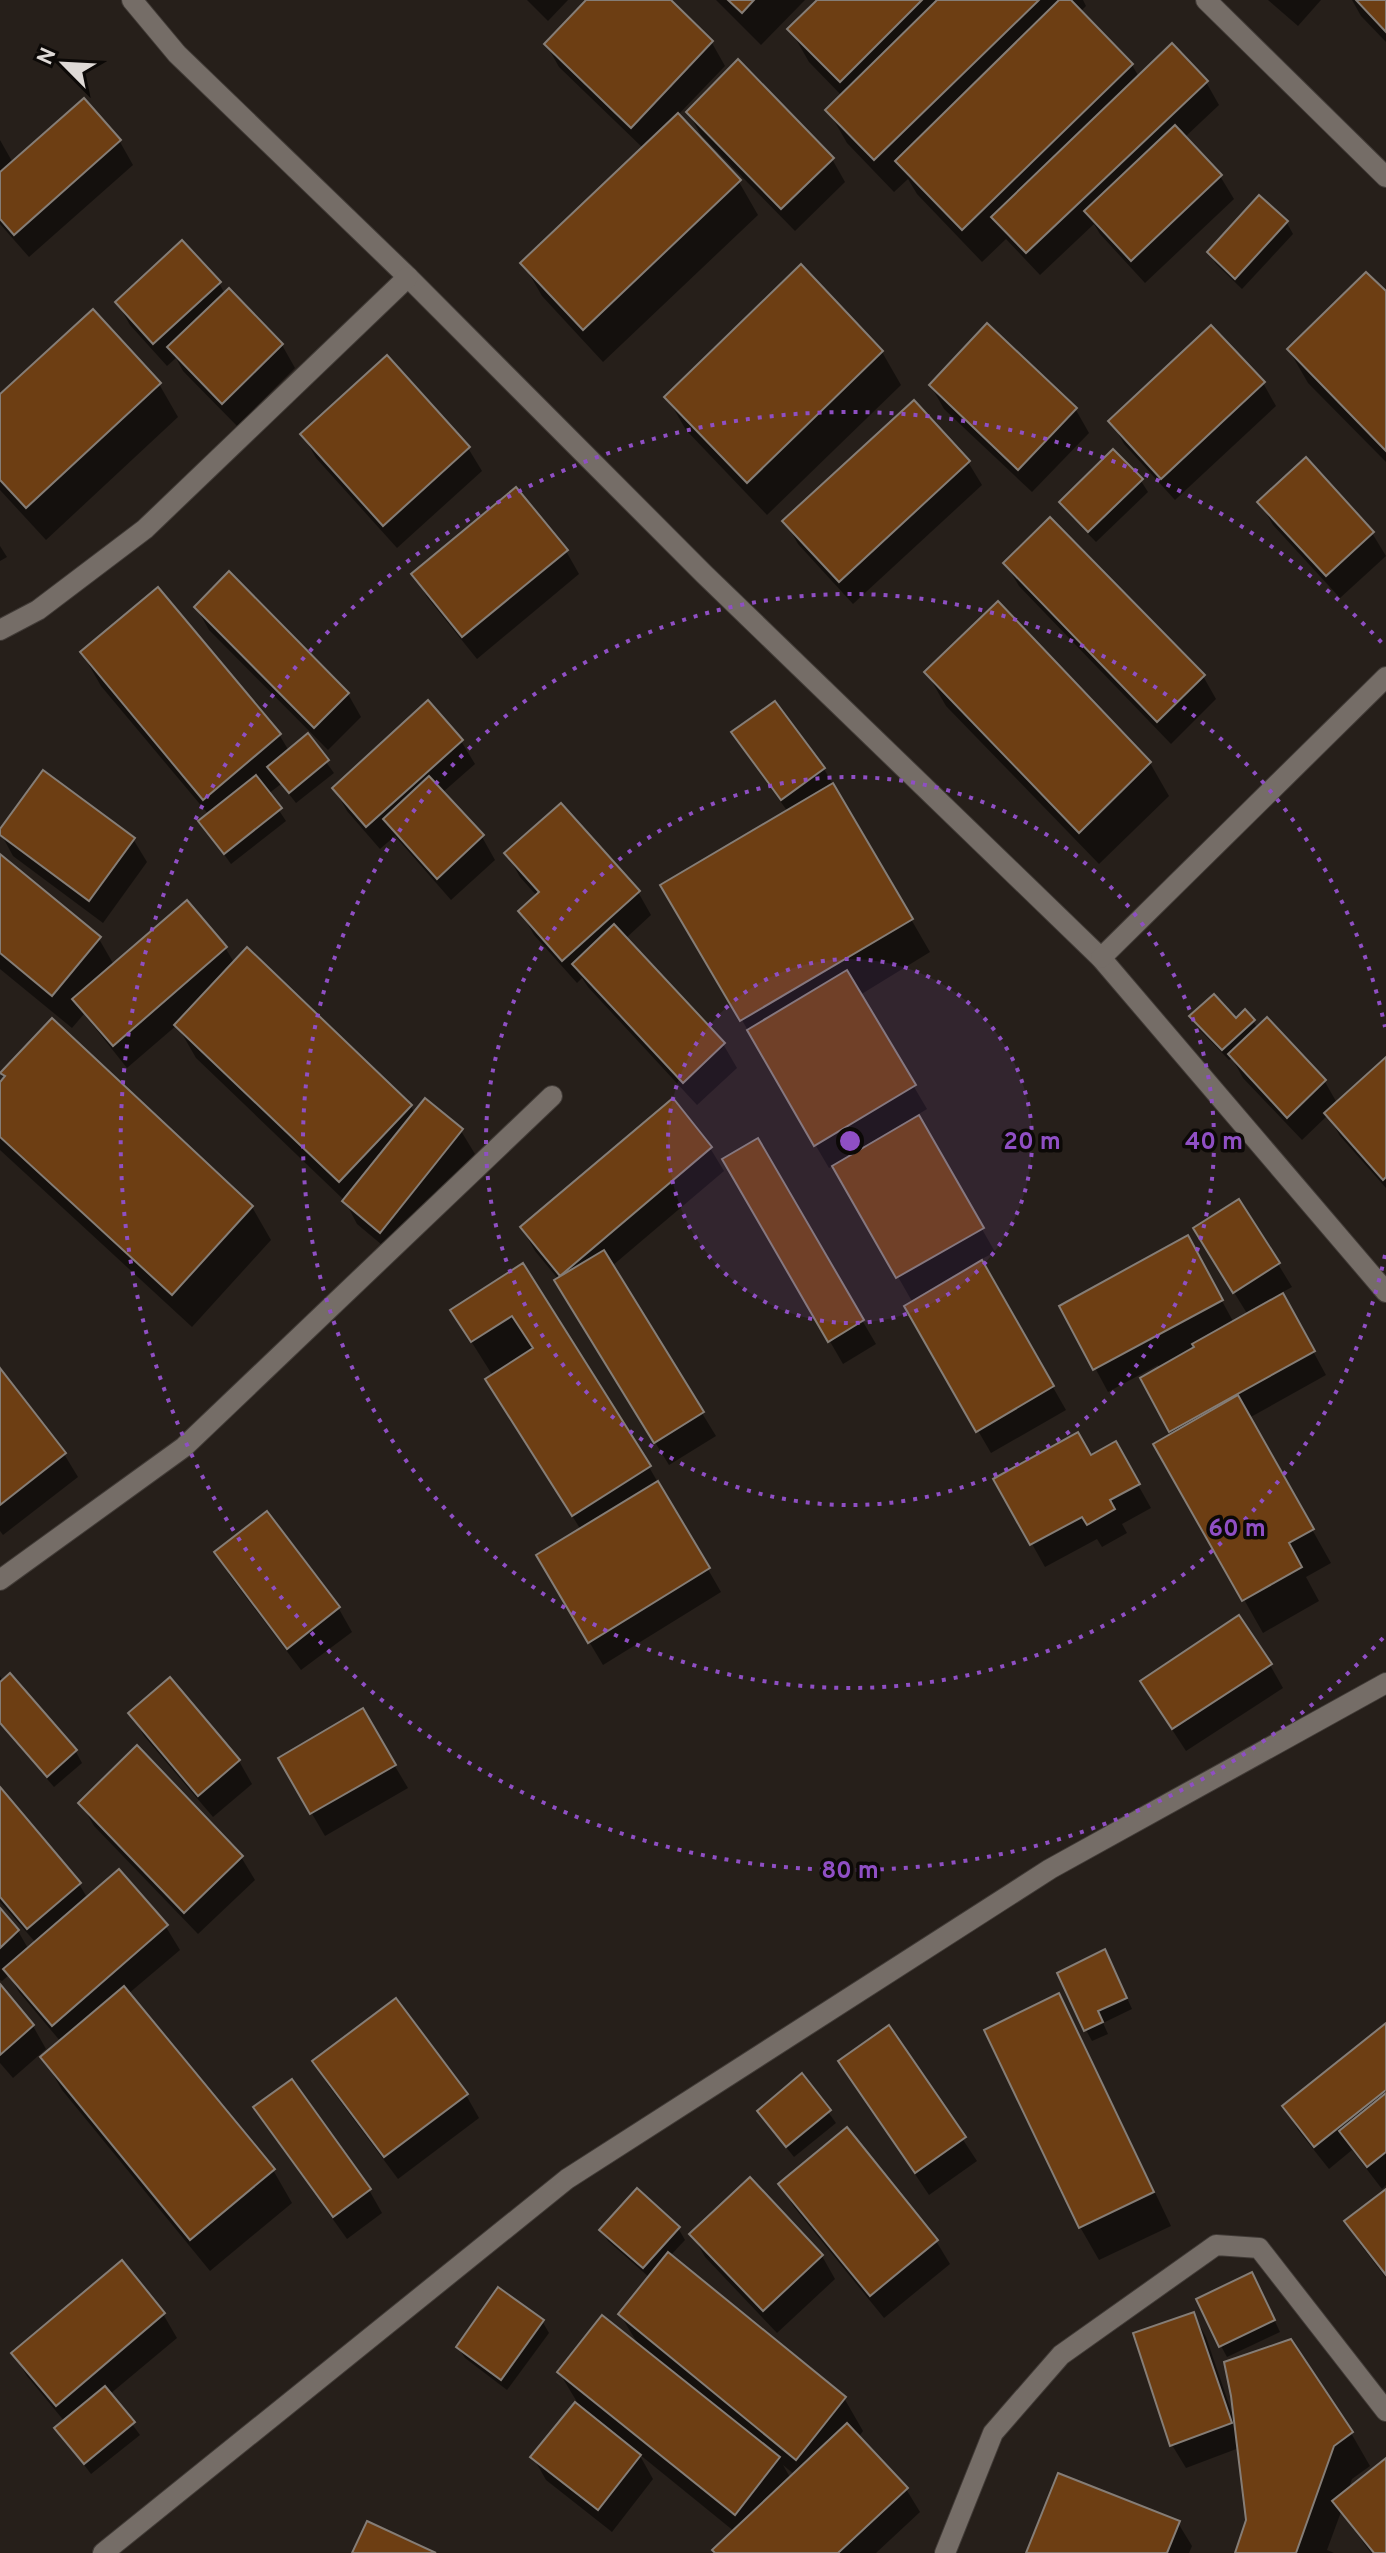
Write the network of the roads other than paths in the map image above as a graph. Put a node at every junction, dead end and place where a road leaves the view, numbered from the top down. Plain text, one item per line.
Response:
1 (132, 0) edge
2 (1206, 0) edge
3 (1386, 177) edge
4 (408, 277) junction
5 (0, 630) edge
6 (1386, 677) edge
7 (1101, 958) junction
8 (552, 1096) dead end
9 (1386, 1292) edge
10 (0, 1580) edge
11 (1386, 1683) edge
12 (1386, 2411) edge
13 (103, 2553) edge
14 (945, 2553) edge

1 - 4 street
2 - 3 street
4 - 5 street
4 - 7 street
6 - 7 street
7 - 9 street
8 - 10 street
11 - 13 street
12 - 14 street

